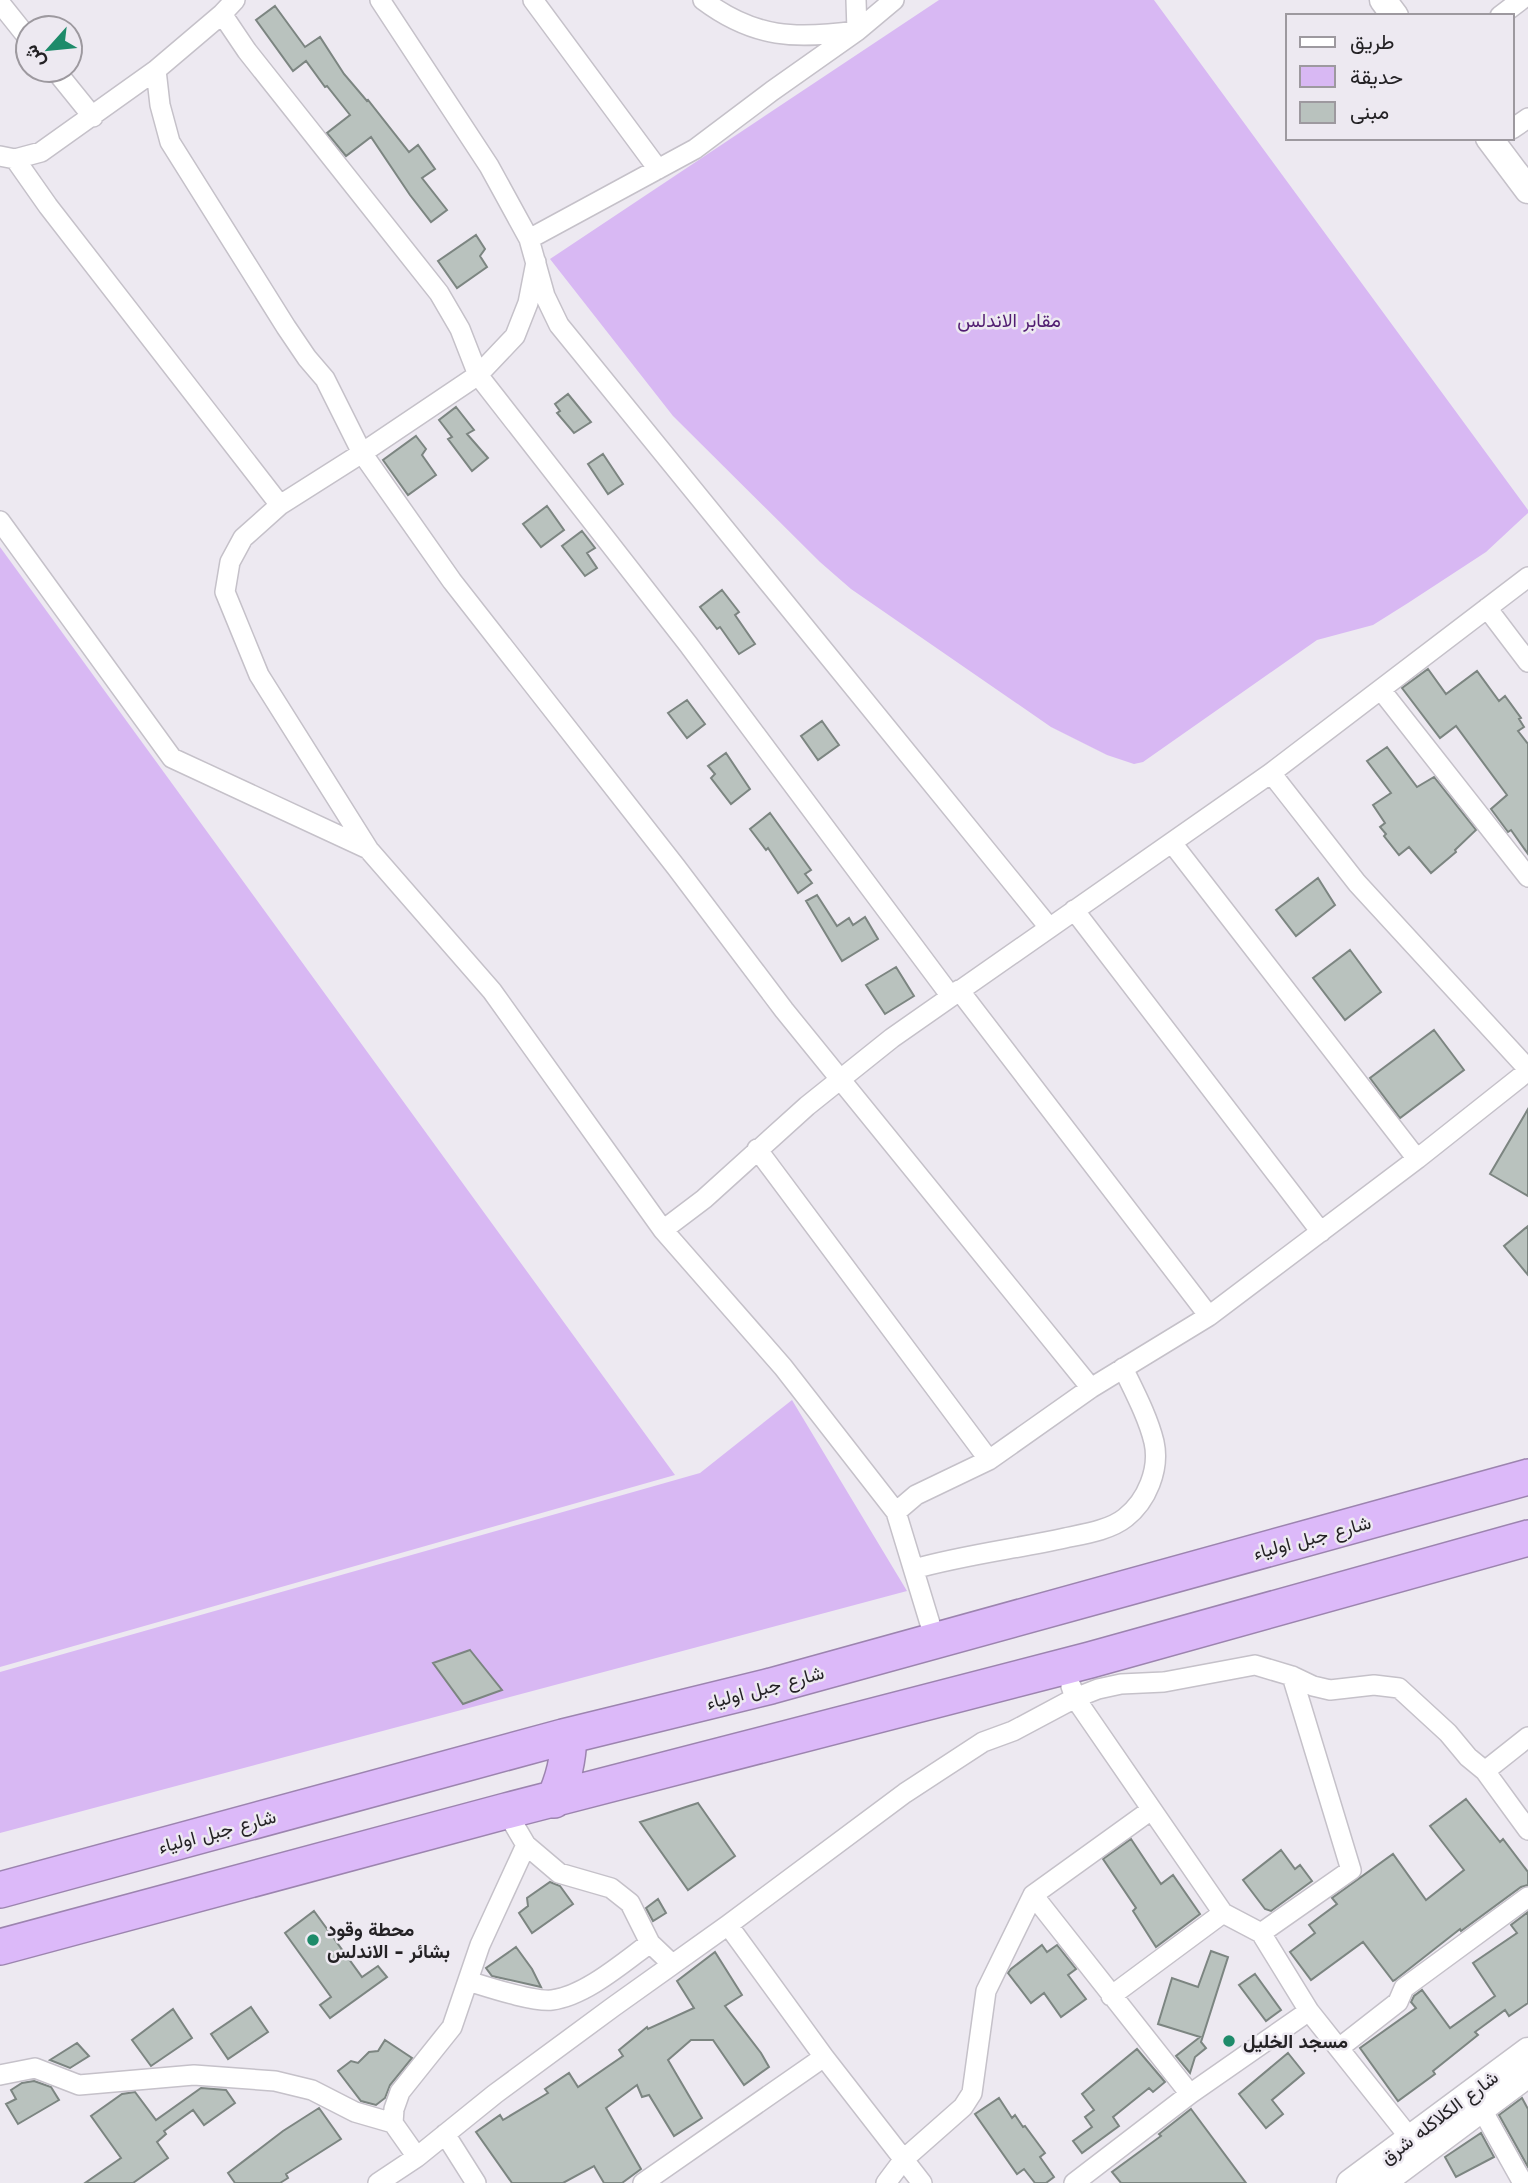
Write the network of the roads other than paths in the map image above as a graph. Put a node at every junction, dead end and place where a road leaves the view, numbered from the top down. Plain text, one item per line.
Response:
1 (380, 0) edge
2 (533, 0) edge
3 (703, 0) edge
4 (856, 0) edge
5 (894, 0) edge
6 (1382, 0) edge
7 (1521, 0) edge
8 (0, 4) edge
9 (228, 7) edge
10 (1393, 14) edge
11 (1503, 14) edge
12 (14, 21) edge
13 (857, 31) junction
14 (156, 70) junction
15 (66, 84) edge
16 (93, 117) junction
17 (1501, 140) edge
18 (8, 158) edge
19 (658, 169) junction
20 (1528, 190) edge
21 (529, 239) junction
22 (536, 262) junction
23 (478, 375) junction
24 (362, 453) junction
25 (281, 505) junction
26 (0, 521) edge
27 (1528, 577) edge
28 (1487, 608) junction
29 (1528, 662) edge
30 (1381, 690) junction
31 (1270, 773) junction
32 (1172, 843) junction
33 (369, 850) junction
34 (1528, 877) edge
35 (1073, 911) junction
36 (1048, 926) junction
37 (954, 992) junction
38 (1528, 1070) edge
39 (839, 1079) junction
40 (757, 1149) junction
41 (1416, 1160) junction
42 (663, 1230) junction
43 (1321, 1232) junction
44 (1209, 1316) junction
45 (1123, 1368) junction
46 (1091, 1388) junction
47 (989, 1460) junction
48 (1528, 1478) edge
49 (896, 1512) junction
50 (1528, 1538) edge
51 (914, 1569) junction
52 (935, 1640) junction
53 (1292, 1676) junction
54 (1070, 1681) junction
55 (636, 1721) junction
56 (569, 1736) junction
57 (1528, 1737) edge
58 (1485, 1771) junction
59 (631, 1779) junction
60 (554, 1800) junction
61 (1151, 1810) junction
62 (506, 1811) junction
63 (1528, 1830) edge
64 (526, 1845) junction
65 (0, 1890) edge
66 (1033, 1895) junction
67 (1528, 1897) edge
68 (1223, 1913) junction
69 (728, 1925) junction
70 (1261, 1933) junction
71 (650, 1943) junction
72 (0, 1947) edge
73 (672, 1964) junction
74 (468, 1981) junction
75 (1111, 1996) junction
76 (1309, 2011) junction
77 (1339, 2048) junction
78 (1528, 2051) edge
79 (824, 2057) junction
80 (1528, 2074) edge
81 (0, 2075) edge
82 (1189, 2094) junction
83 (1481, 2108) junction
84 (393, 2123) junction
85 (445, 2134) junction
86 (1410, 2138) junction
87 (416, 2157) junction
88 (904, 2159) junction
89 (378, 2183) edge
90 (476, 2183) edge
91 (643, 2183) edge
92 (886, 2183) edge
93 (922, 2183) edge
94 (1074, 2183) edge
95 (1350, 2183) edge
96 (1382, 2183) edge
97 (1523, 2183) edge

1 - 21 street
2 - 19 street
3 - 13 street
4 - 13 street
5 - 13 street
6 - 10 street
7 - 11 street
8 - 12 street
9 - 14 street
9 - 23 street
13 - 19 street
14 - 16 street
14 - 24 street
15 - 16 street
16 - 18 street
17 - 20 street
18 - 25 street
19 - 21 street
21 - 22 street
22 - 23 street
22 - 36 street
23 - 24 street
23 - 37 street
24 - 25 street
24 - 39 street
25 - 33 street
26 - 33 street
27 - 28 street
28 - 29 street
28 - 30 street
30 - 31 street
30 - 34 street
31 - 32 street
31 - 38 street
32 - 35 street
32 - 41 street
33 - 42 street
35 - 36 street
35 - 43 street
36 - 37 street
37 - 39 street
37 - 44 street
38 - 41 street
39 - 40 street
39 - 46 street
40 - 42 street
40 - 47 street
41 - 43 street
42 - 49 street
43 - 44 street
44 - 45 street
45 - 46 street
45 - 51 street
46 - 47 street
47 - 49 street
48 - 52 highway, شارع جبل اولياء
49 - 51 street
50 - 54 highway
51 - 52 street
52 - 55 highway, شارع جبل اولياء
53 - 54 street
53 - 58 street
53 - 70 street
54 - 59 highway
54 - 61 street
54 - 69 street
55 - 56 highway, شارع جبل اولياء
55 - 59 highway
56 - 60 highway
56 - 65 highway, شارع جبل اولياء
57 - 58 street
58 - 63 street
59 - 60 highway
60 - 62 highway
61 - 66 street
61 - 68 street
62 - 64 street
62 - 72 highway
64 - 71 street
64 - 74 street
66 - 75 street
66 - 88 street
67 - 77 street
68 - 70 street
68 - 75 street
69 - 73 street
69 - 79 street
70 - 76 street
71 - 73 street
71 - 74 street
73 - 85 street
74 - 84 street
75 - 82 street
76 - 77 street
76 - 82 street
77 - 86 street
78 - 86 street, شارع الكلاكله شرق
79 - 88 street
79 - 91 street
80 - 83 street, شارع الكلاكله شرق
81 - 84 street
82 - 94 street
83 - 96 street, شارع الكلاكله شرق
83 - 97 street
84 - 87 street
85 - 87 street
85 - 90 street
86 - 95 street, شارع الكلاكله شرق
87 - 89 street
88 - 92 street
88 - 93 street

